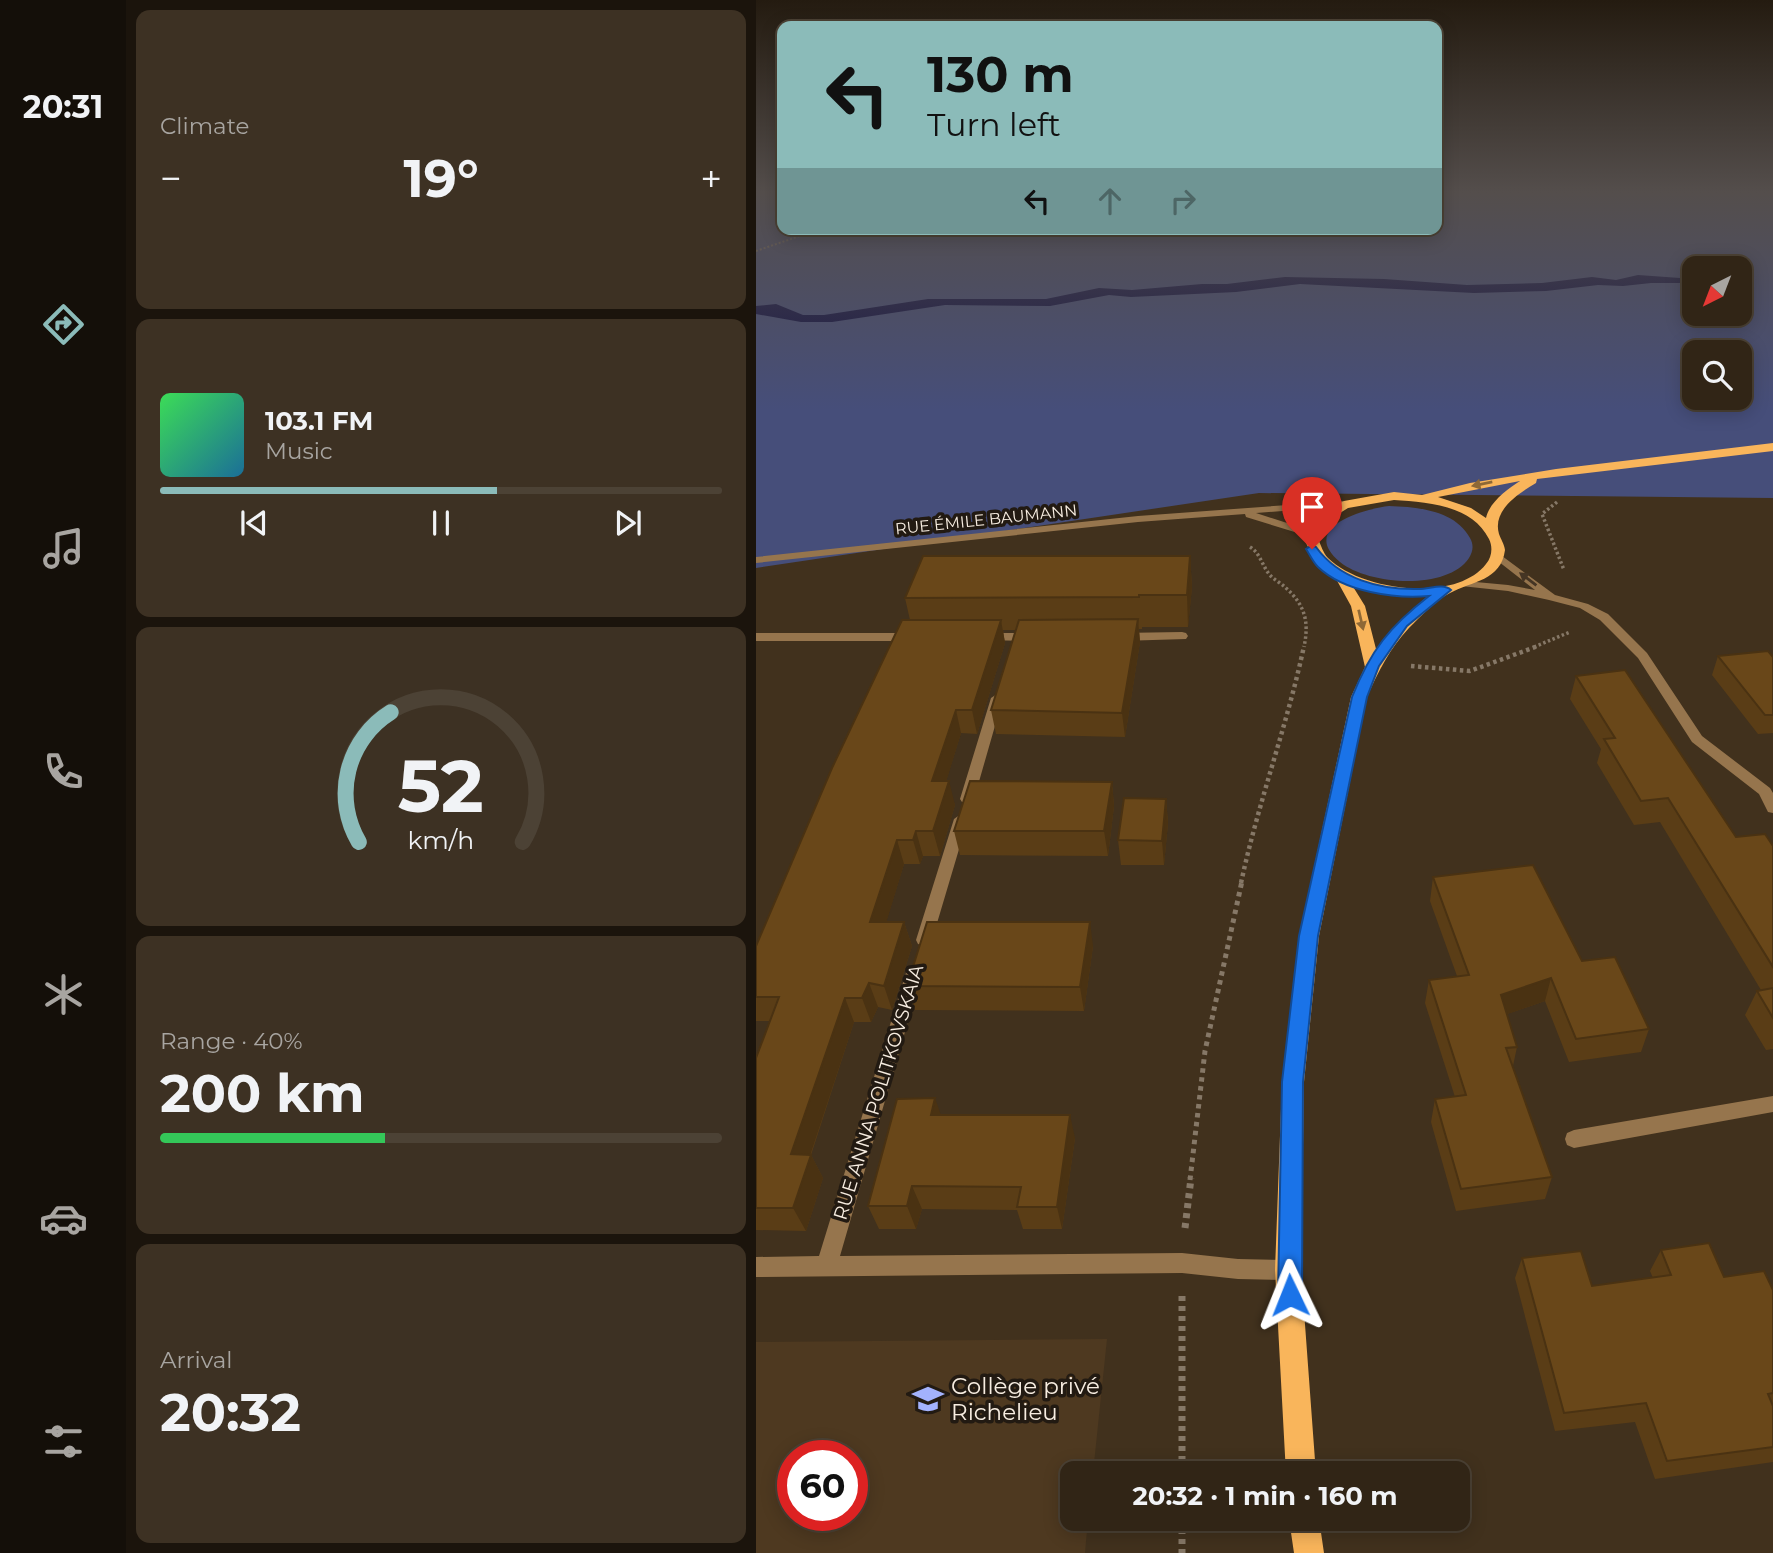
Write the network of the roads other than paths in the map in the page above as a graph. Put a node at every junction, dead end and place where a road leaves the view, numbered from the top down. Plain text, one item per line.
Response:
1 (1773, 447) edge
2 (1542, 474) junction
3 (1422, 497) junction
4 (1343, 504) junction
5 (1221, 512) junction
6 (1492, 531) junction
7 (1311, 534) junction
8 (1498, 556) junction
9 (756, 559) edge
10 (1342, 578) junction
11 (1465, 584) junction
12 (1445, 590) junction
13 (1551, 597) junction
14 (1112, 636) edge
15 (1182, 636) dead end
16 (756, 637) edge
17 (920, 637) edge
18 (975, 637) edge
19 (1043, 637) edge
20 (1372, 666) junction
21 (1004, 677) edge
22 (1769, 790) edge
23 (1773, 808) edge
24 (1773, 1104) edge
25 (1574, 1139) dead end
26 (826, 1266) junction
27 (756, 1267) edge
28 (1288, 1270) junction
29 (1300, 1461) edge

1 - 2 main road
2 -> 3 main road
2 - 6 main road
3 - 4 main road
3 - 6 main road
4 - 5 street, RUE ÉMILE BAUMANN
4 - 7 main road
5 - 7 street, RUE ÉMILE BAUMANN
5 - 9 street, RUE ÉMILE BAUMANN
6 - 8 main road
7 - 10 main road
8 - 11 main road
13 -> 8 street
10 - 12 main road
10 -> 20 main road
11 - 12 main road
11 - 13 street
12 - 20 main road
13 - 22 street
14 - 15 street
16 - 17 street
18 - 19 street
20 - 28 main road
21 - 26 street, RUE ANNA POLITKOVSKAIA
22 - 23 street
24 - 25 street
26 - 27 street
26 - 28 street
28 - 29 main road

